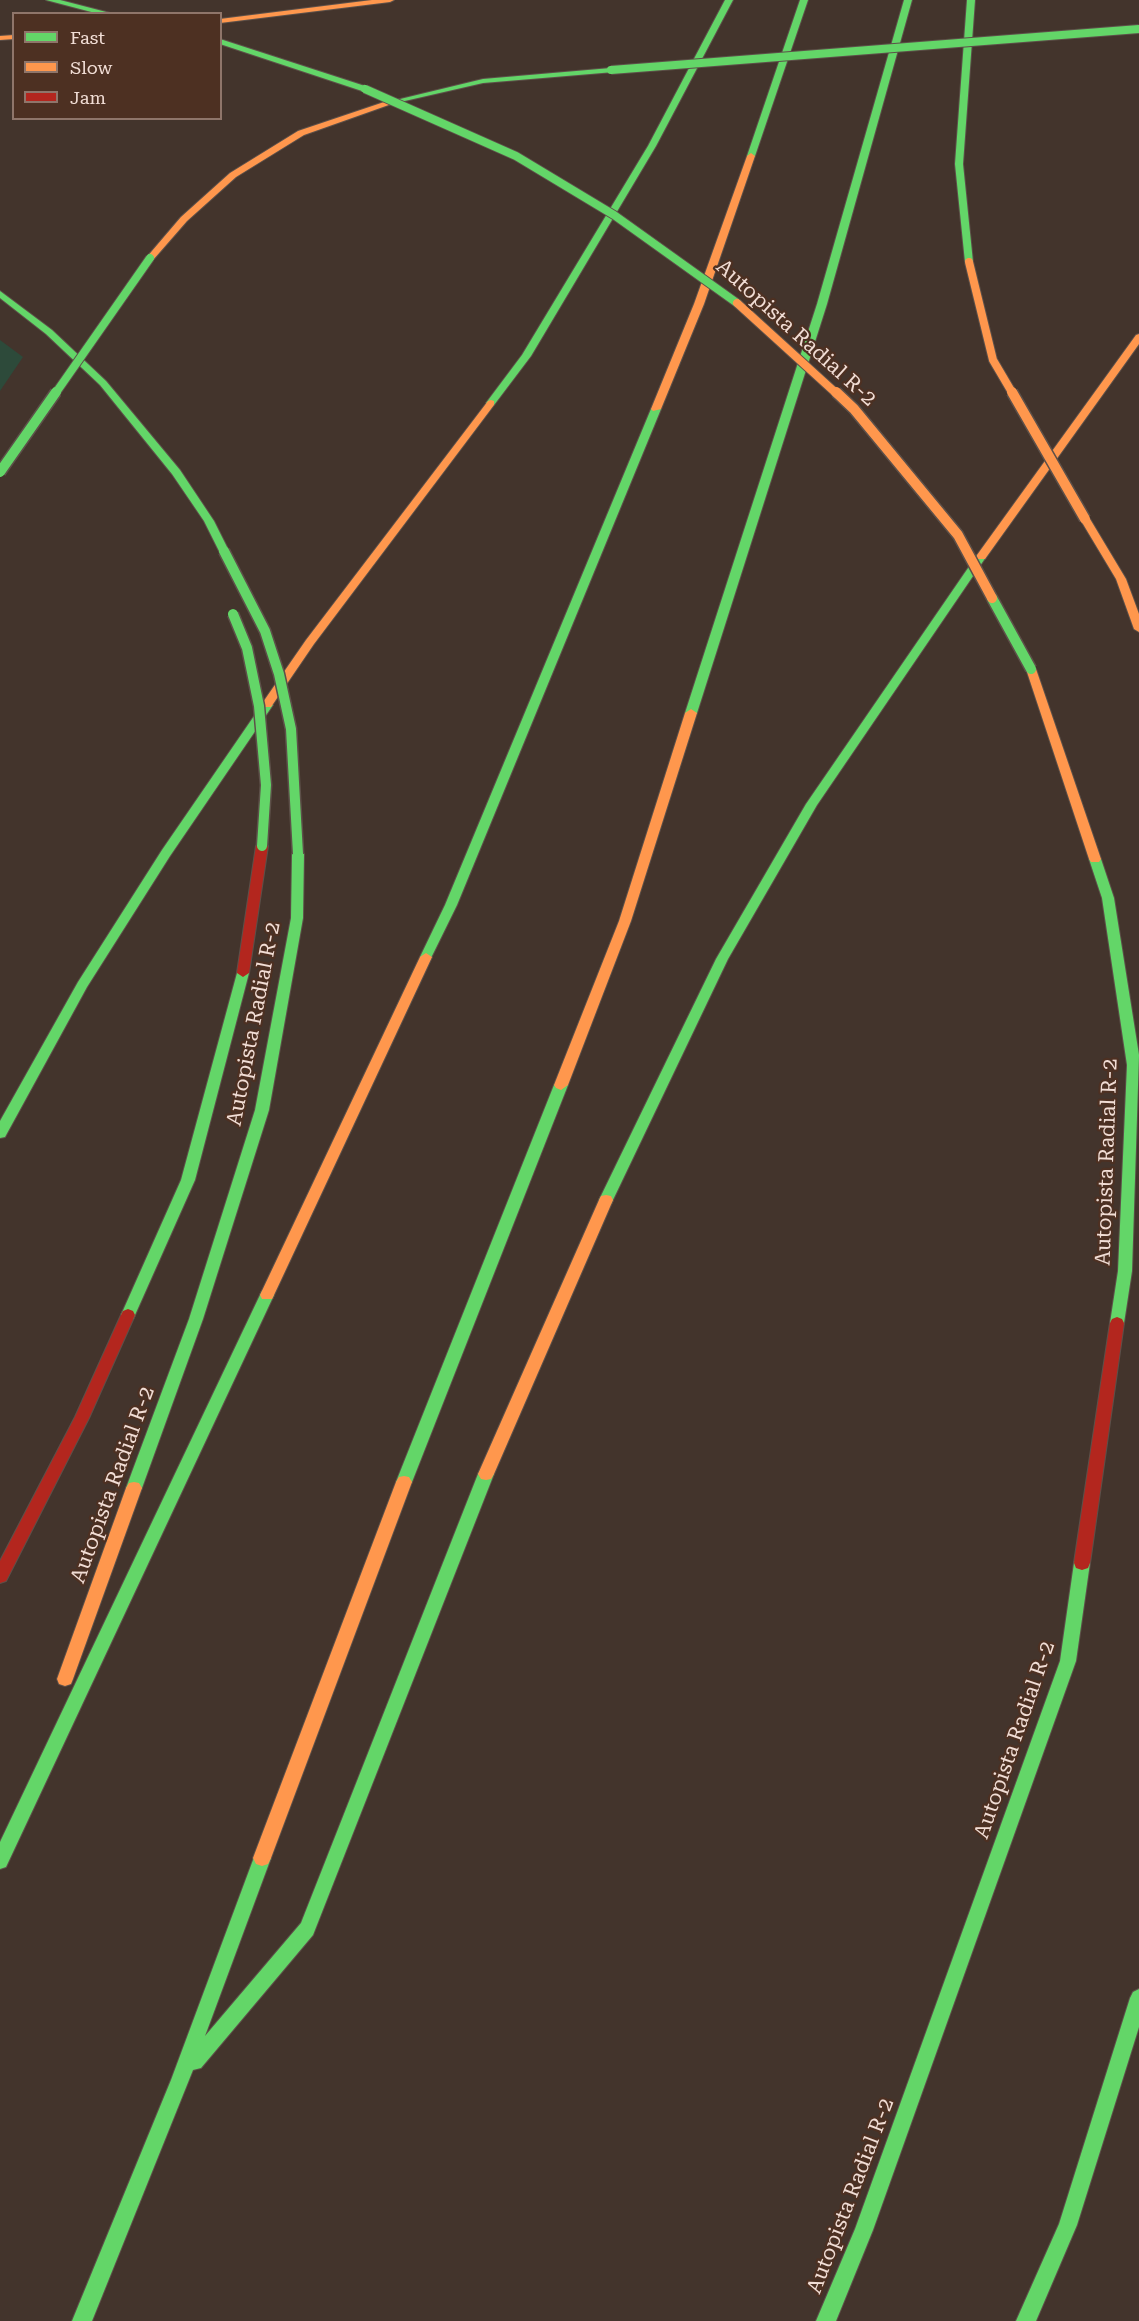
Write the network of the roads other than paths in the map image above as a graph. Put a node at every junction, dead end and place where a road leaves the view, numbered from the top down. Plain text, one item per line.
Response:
1 (50, 0) edge
2 (390, 0) edge
3 (729, 0) edge
4 (804, 0) edge
5 (908, 0) edge
6 (971, 0) edge
7 (102, 12) edge
8 (222, 21) edge
9 (1139, 29) edge
10 (222, 41) edge
11 (0, 294) edge
12 (1139, 337) edge
13 (0, 472) edge
14 (224, 551) junction
15 (216, 572) dead end
16 (230, 604) dead end
17 (1139, 629) edge
18 (0, 1133) edge
19 (0, 1576) edge
20 (61, 1688) dead end
21 (45, 1733) dead end
22 (0, 1858) edge
23 (1139, 1998) edge
24 (180, 2080) junction
25 (82, 2321) edge
26 (826, 2321) edge
27 (1026, 2321) edge

1 - 7 highway
2 - 8 highway
3 - 18 highway
4 - 22 highway
5 - 24 highway
6 - 17 highway, bridge
9 - 13 highway, bridge
10 - 26 highway, Autopista Radial R-2, bridge
11 - 14 highway, Autopista Radial R-2
12 - 24 highway
14 - 15 highway
14 - 20 highway, Autopista Radial R-2, bridge
16 - 19 highway, bridge
21 - 22 highway
23 - 27 highway
24 - 25 highway

